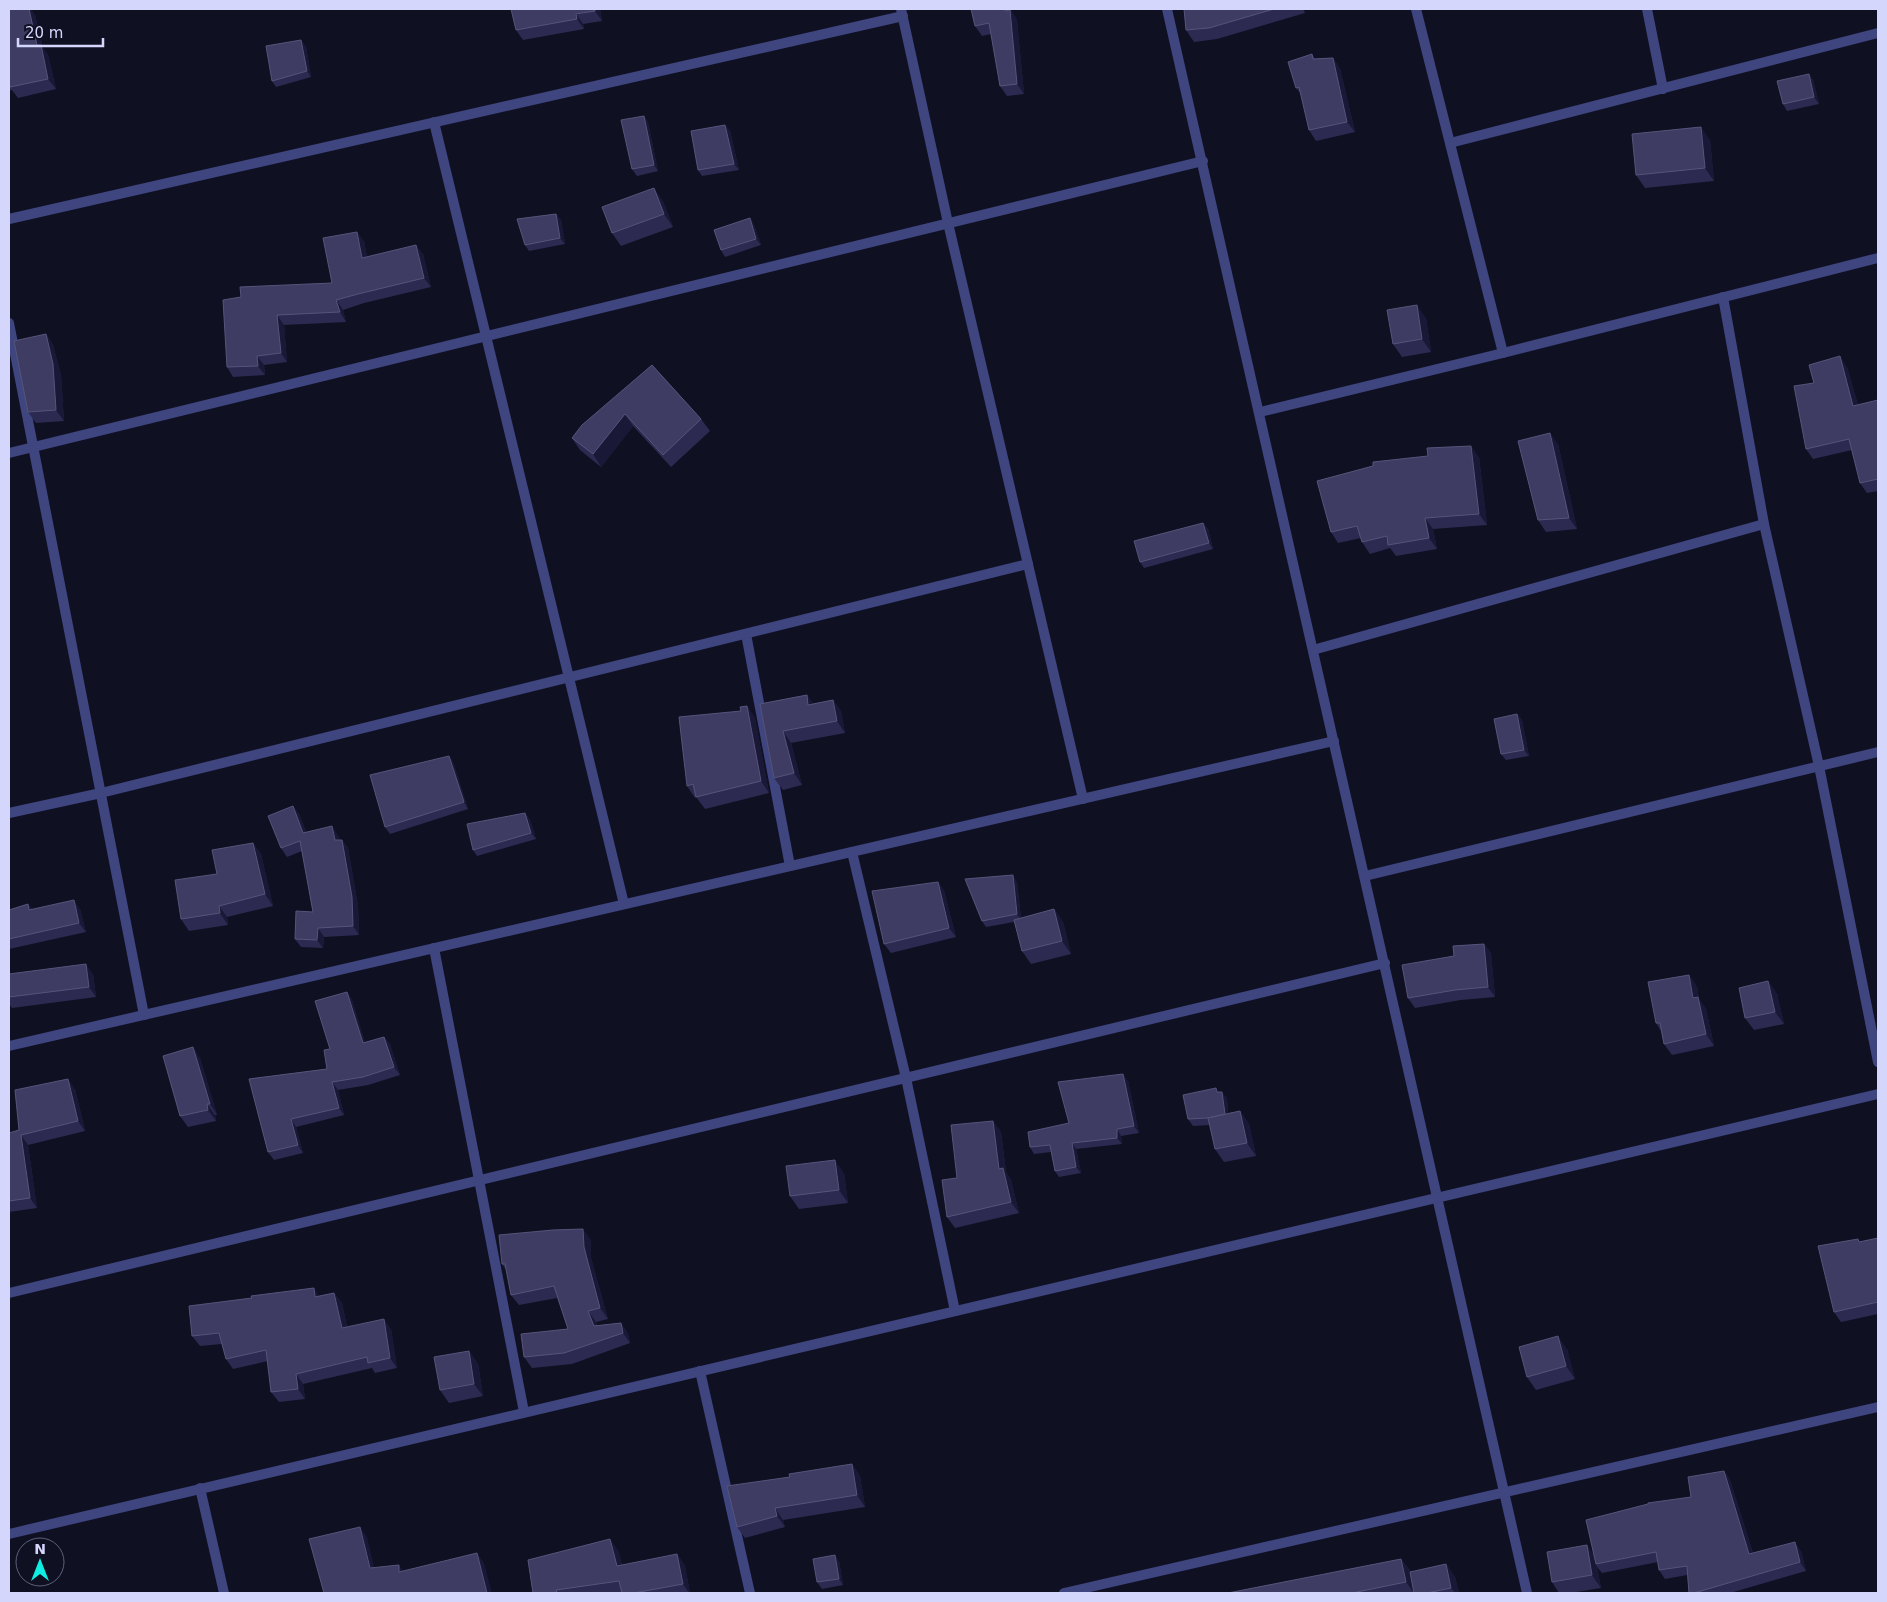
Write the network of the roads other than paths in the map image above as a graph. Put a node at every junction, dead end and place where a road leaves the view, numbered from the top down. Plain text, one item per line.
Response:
1 (1167, 9) edge
2 (1416, 9) edge
3 (1647, 9) edge
4 (902, 12) edge
5 (1878, 33) edge
6 (1663, 89) junction
7 (434, 122) junction
8 (1450, 144) junction
9 (1203, 161) junction
10 (9, 219) edge
11 (948, 223) junction
12 (1878, 258) edge
13 (1723, 297) junction
14 (9, 323) edge
15 (486, 336) junction
16 (1503, 353) junction
17 (1260, 412) junction
18 (33, 446) junction
19 (9, 453) edge
20 (1764, 524) junction
21 (1028, 564) junction
22 (746, 634) junction
23 (1313, 650) junction
24 (569, 678) junction
25 (1334, 742) junction
26 (1878, 752) edge
27 (1819, 766) junction
28 (101, 793) junction
29 (1083, 799) junction
30 (9, 813) edge
31 (852, 852) junction
32 (790, 866) junction
33 (1365, 876) junction
34 (624, 904) junction
35 (434, 948) junction
36 (1385, 963) junction
37 (144, 1015) junction
38 (9, 1046) edge
39 (1878, 1062) edge
40 (906, 1078) junction
41 (1878, 1094) edge
42 (479, 1180) junction
43 (1437, 1197) junction
44 (9, 1293) edge
45 (955, 1311) junction
46 (700, 1371) junction
47 (1878, 1407) edge
48 (524, 1412) junction
49 (200, 1488) junction
50 (1505, 1494) junction
51 (9, 1532) edge
52 (224, 1593) edge
53 (750, 1593) edge
54 (1064, 1593) edge
55 (1527, 1593) edge

1 - 9 street
2 - 8 street
3 - 6 street
4 - 7 street
4 - 11 street
5 - 6 street
6 - 8 street
7 - 10 street
7 - 15 street
8 - 16 street
9 - 11 street
9 - 17 street
11 - 15 street
11 - 21 street
12 - 13 street
13 - 16 street
13 - 20 street
14 - 18 street
15 - 18 street
15 - 24 street
16 - 17 street
17 - 23 street
18 - 19 street
18 - 28 street
20 - 23 street
20 - 27 street
21 - 22 street
21 - 29 street
22 - 24 street
22 - 32 street
23 - 25 street
24 - 28 street
24 - 34 street
25 - 29 street
25 - 33 street
26 - 27 street
27 - 33 street
27 - 39 street
28 - 30 street
28 - 37 street
29 - 31 street
31 - 32 street
31 - 40 street
32 - 34 street
33 - 36 street
34 - 35 street
35 - 37 street
35 - 42 street
36 - 40 street
36 - 43 street
37 - 38 street
40 - 42 street
40 - 45 street
41 - 43 street
42 - 44 street
42 - 48 street
43 - 45 street
43 - 50 street
45 - 46 street
46 - 48 street
46 - 53 street
47 - 50 street
48 - 49 street
49 - 51 street
49 - 52 street
50 - 54 street
50 - 55 street

